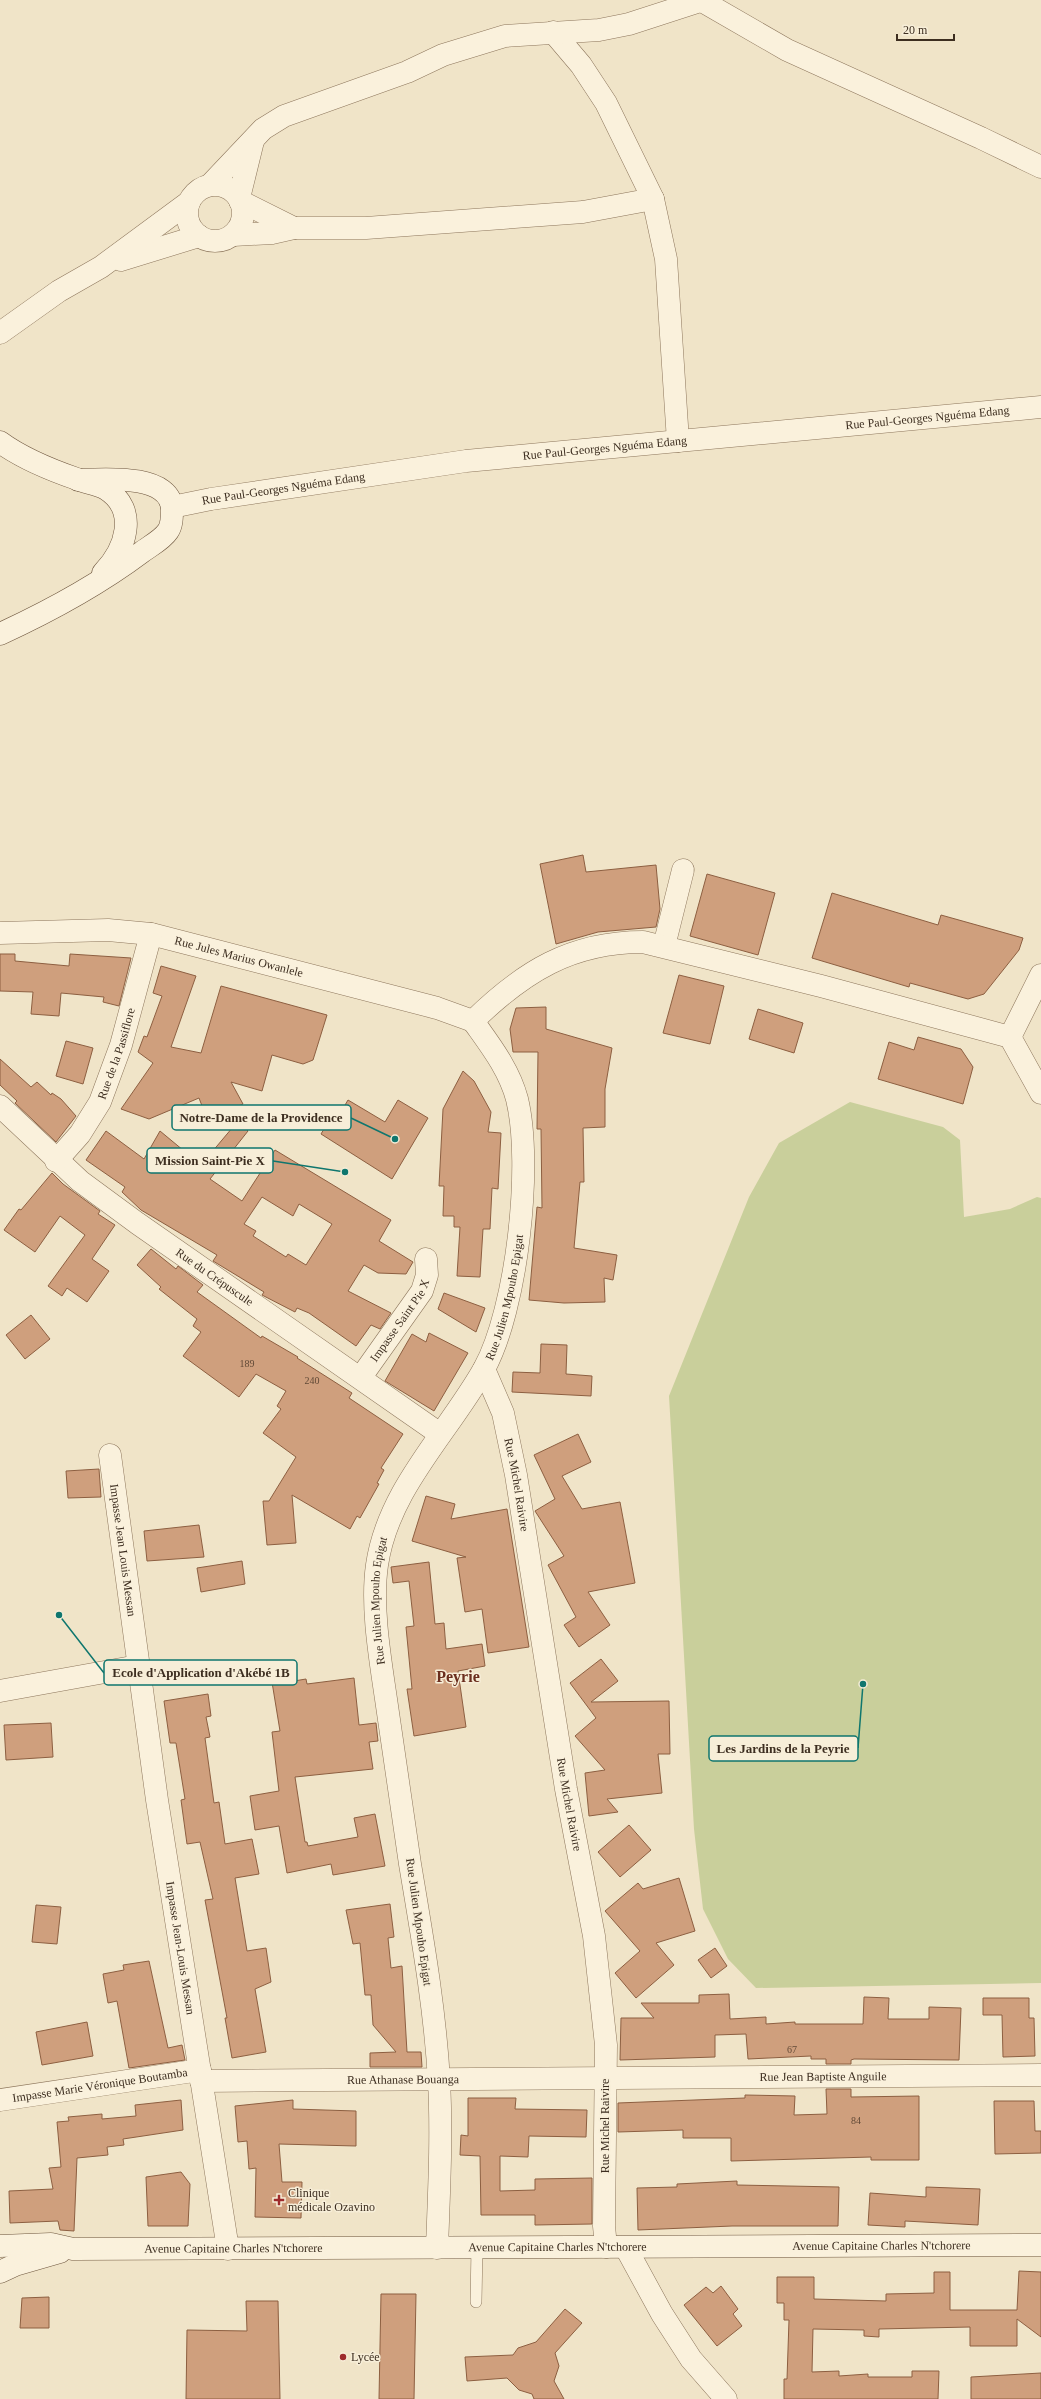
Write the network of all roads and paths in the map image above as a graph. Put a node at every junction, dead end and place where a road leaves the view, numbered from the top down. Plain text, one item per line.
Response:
1 (703, 0) edge
2 (553, 32) junction
3 (253, 141) junction
4 (1041, 167) edge
5 (210, 185) junction
6 (653, 199) junction
7 (240, 200) junction
8 (189, 202) junction
9 (294, 228) junction
10 (232, 235) junction
11 (199, 236) junction
12 (101, 267) junction
13 (0, 333) edge
14 (1041, 408) edge
15 (678, 441) junction
16 (0, 442) edge
17 (78, 480) junction
18 (172, 507) junction
19 (90, 586) junction
20 (0, 634) edge
21 (683, 870) dead end
22 (0, 933) edge
23 (151, 934) junction
24 (664, 946) junction
25 (1041, 975) edge
26 (473, 1021) junction
27 (1010, 1037) junction
28 (1041, 1093) edge
29 (0, 1106) edge
30 (56, 1161) junction
31 (426, 1259) dead end
32 (484, 1369) junction
33 (361, 1376) junction
34 (440, 1434) junction
35 (110, 1455) dead end
36 (136, 1656) junction
37 (0, 1691) edge
38 (201, 2075) junction
39 (1041, 2075) edge
40 (605, 2076) junction
41 (439, 2080) junction
42 (0, 2100) edge
43 (1041, 2245) edge
44 (0, 2246) edge
45 (438, 2248) junction
46 (477, 2248) junction
47 (616, 2248) junction
48 (73, 2249) junction
49 (228, 2249) junction
50 (0, 2272) edge
51 (476, 2302) dead end
52 (726, 2399) edge

1 - 2 street
1 - 4 street
2 - 3 street
2 - 6 street
3 - 5 street
3 - 7 street
5 - 7 street
5 - 8 street
6 - 9 street
6 - 15 street
7 - 9 street
7 - 10 street
8 - 11 street
8 - 12 street
9 - 10 street
10 - 11 street
11 - 12 street
12 - 13 street
14 - 15 street, Rue Paul-Georges Nguéma Edang
15 - 18 street, Rue Paul-Georges Nguéma Edang
16 - 17 street
17 - 18 street
17 - 19 street
18 - 19 street
19 - 20 street
21 - 24 street
22 - 23 street, Rue Jules Marius Owanlele
23 - 26 street, Rue Jules Marius Owanlele
23 - 30 street, Rue de la Passiflore
24 - 26 street
24 - 27 street
25 - 27 street
26 - 32 street, Rue Julien Mpouho Epigat
27 - 28 street
29 - 30 street, Rue du Crépuscule
30 - 33 street, Rue du Crépuscule
31 - 33 street, Impasse Saint Pie X
32 - 34 street, Rue Julien Mpouho Epigat
32 - 40 street, Rue Michel Raivire
33 - 34 street, Rue du Crépuscule
34 - 41 street, Rue Julien Mpouho Epigat
35 - 36 street, Impasse Jean Louis Messan
36 - 37 street
36 - 38 street, Impasse Jean-Louis Messan
38 - 41 street, Rue Athanase Bouanga
38 - 42 street, Impasse Marie Véronique Boutamba
38 - 49 street, Impasse Jean-Louis Messan
39 - 40 street, Rue Jean Baptiste Anguile
40 - 41 street, Rue Athanase Bouanga
40 - 47 street, Rue Michel Raivire
41 - 45 street, Rue Julien Mpouho Epigat
43 - 47 street, Avenue Capitaine Charles N'tchorere
44 - 48 street
45 - 46 street, Avenue Capitaine Charles N'tchorere
45 - 49 street, Avenue Capitaine Charles N'tchorere
46 - 47 street, Avenue Capitaine Charles N'tchorere
46 - 51 lane
47 - 52 street
48 - 49 street, Avenue Capitaine Charles N'tchorere
48 - 50 street

